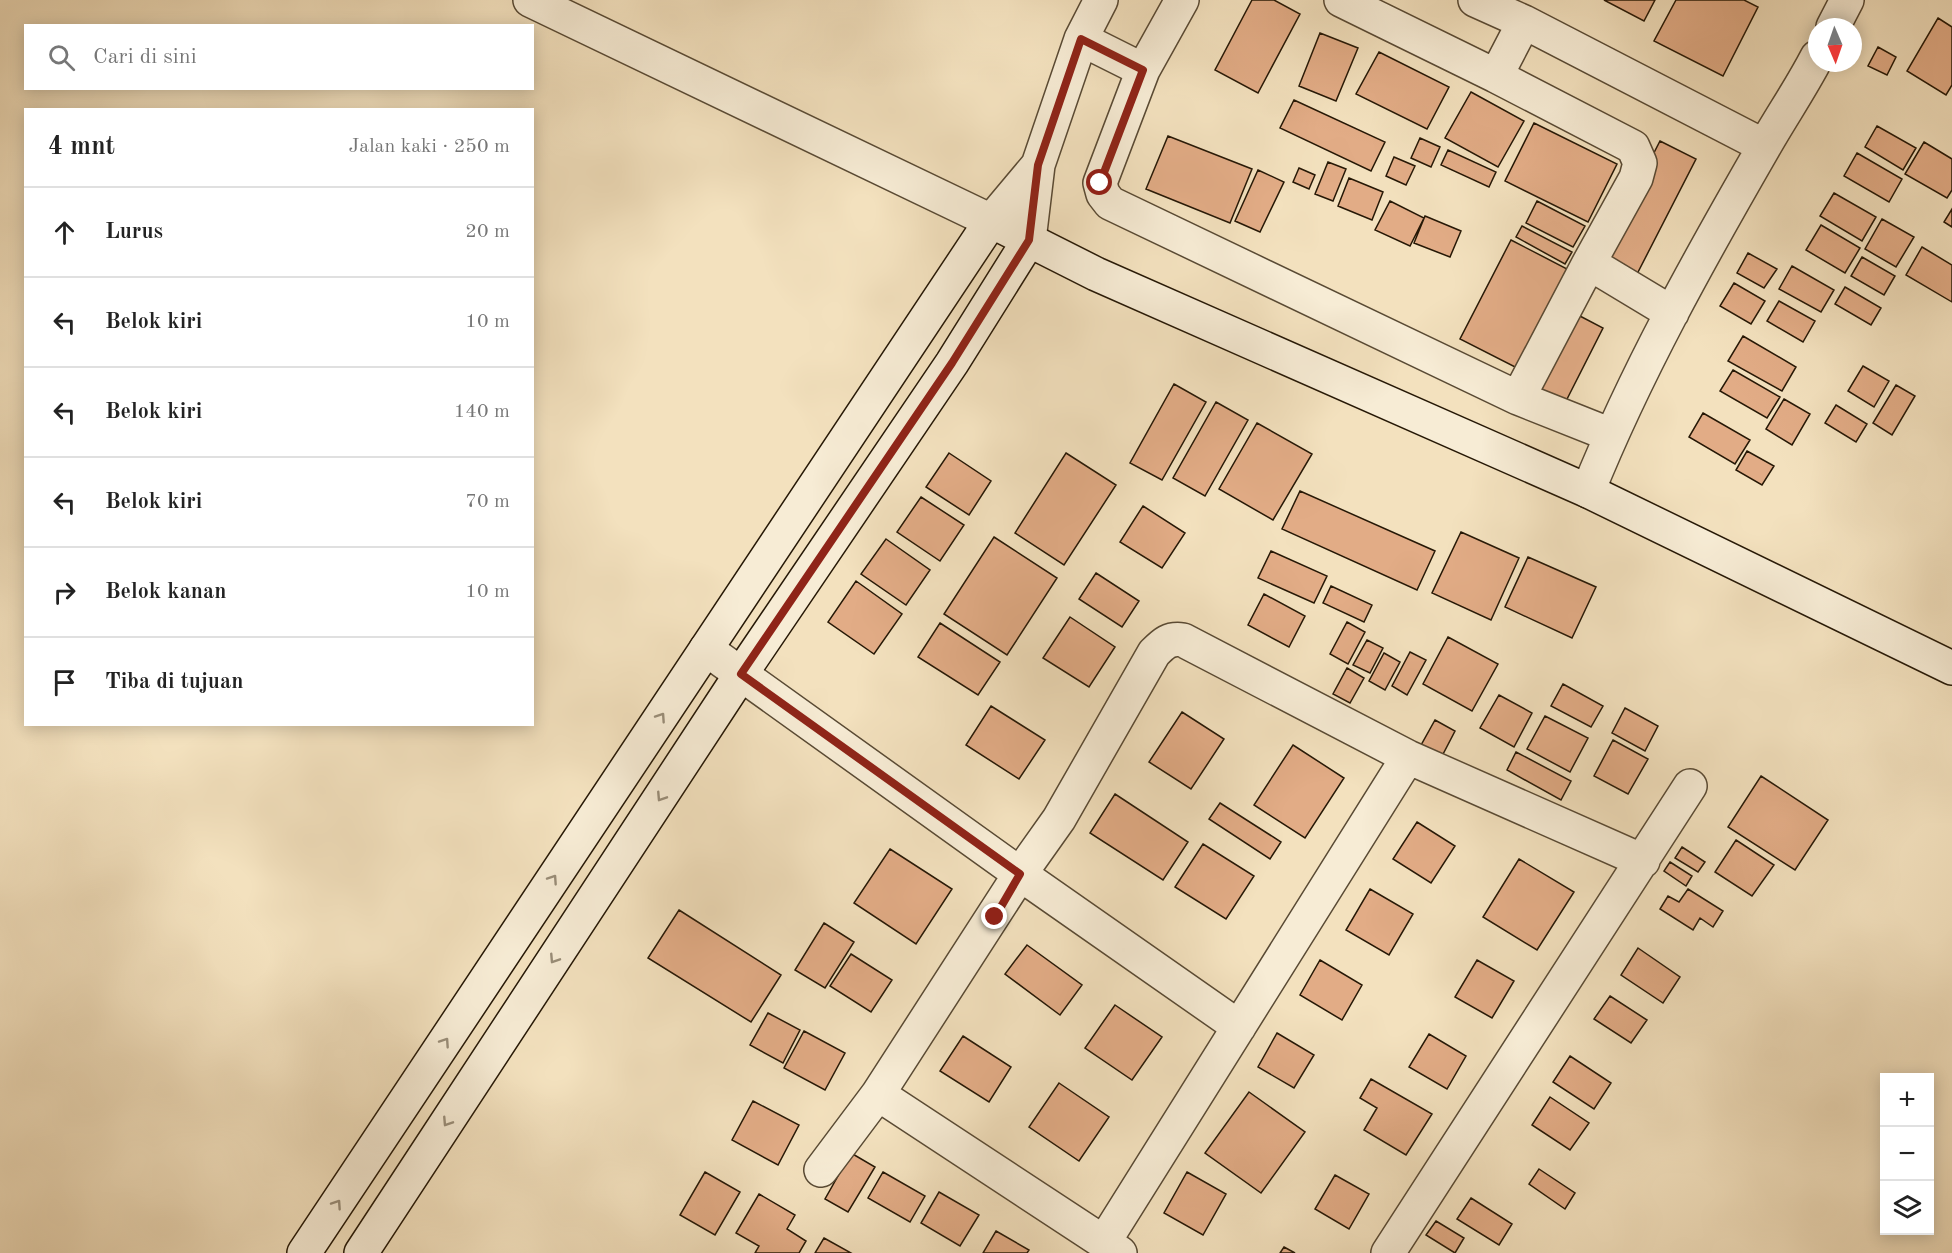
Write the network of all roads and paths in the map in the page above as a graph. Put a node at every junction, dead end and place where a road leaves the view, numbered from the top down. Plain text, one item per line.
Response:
1 (530, 0) edge
2 (1101, 0) edge
3 (1182, 0) edge
4 (1341, 0) edge
5 (1475, 0) edge
6 (1847, 0) edge
7 (1838, 18) edge
8 (1524, 22) junction
9 (1081, 39) junction
10 (1143, 70) junction
11 (1808, 72) edge
12 (1496, 76) junction
13 (1764, 146) junction
14 (1038, 165) junction
15 (991, 220) junction
16 (1029, 240) junction
17 (1590, 263) junction
18 (1672, 313) junction
19 (1518, 398) junction
20 (1611, 435) junction
21 (1588, 491) junction
22 (706, 649) junction
23 (1952, 668) edge
24 (741, 674) junction
25 (1408, 757) junction
26 (1690, 786) dead end
27 (1643, 861) junction
28 (1020, 874) junction
29 (1239, 1027) junction
30 (878, 1094) junction
31 (821, 1170) dead end
32 (1112, 1248) edge
33 (304, 1253) edge
34 (361, 1253) edge
35 (1389, 1253) edge

1 - 15 street
2 - 9 street
3 - 10 street
4 - 12 street
5 - 8 street
6 - 7 street
8 - 12 street
8 - 13 street
9 - 10 street
9 - 14 street
10 - 19 street
11 - 13 street
12 - 17 street
13 - 18 street
14 - 15 street
14 - 16 street
15 - 16 street
15 - 22 street
16 - 21 street
16 - 24 street
17 - 18 street
17 - 19 street
18 - 20 street
19 - 20 street
20 - 21 street
21 - 23 street
22 - 24 street
33 -> 22 street
24 - 28 street
24 -> 34 street
25 - 27 street
25 - 28 street
25 - 29 street
26 - 27 street
27 - 35 street
28 - 29 street
28 - 30 street
29 - 32 street
30 - 31 street
30 - 32 street

